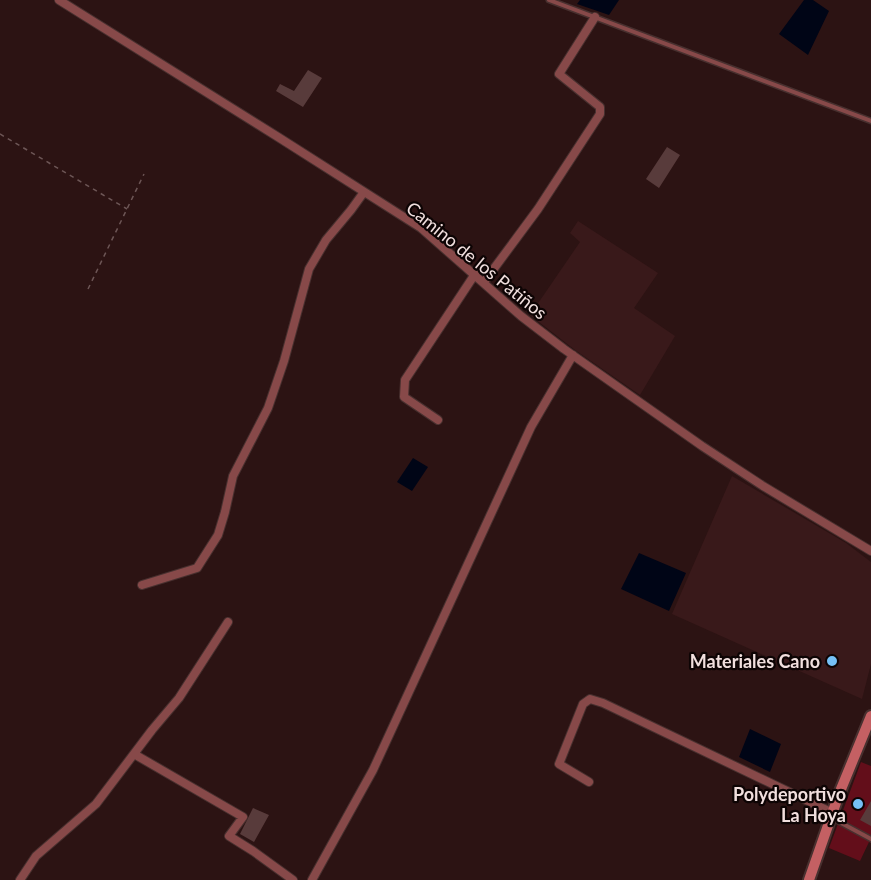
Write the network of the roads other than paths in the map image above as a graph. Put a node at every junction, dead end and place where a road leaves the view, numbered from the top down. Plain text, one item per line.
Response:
1 (58, 0) edge
2 (549, 0) edge
3 (595, 17) junction
4 (871, 121) edge
5 (364, 192) junction
6 (475, 274) junction
7 (484, 282) junction
8 (573, 355) junction
9 (438, 420) dead end
10 (871, 551) edge
11 (142, 585) dead end
12 (228, 622) dead end
13 (871, 716) edge
14 (134, 753) junction
15 (589, 782) dead end
16 (832, 815) junction
17 (871, 839) edge
18 (20, 880) edge
19 (294, 880) edge
20 (312, 880) edge
21 (809, 880) edge

1 - 5 street, Camino de los Patiños
2 - 3 lane
3 - 4 lane
3 - 7 street
5 - 6 street, Camino de los Patiños
5 - 11 street
6 - 7 street, Camino de los Patiños
6 - 9 street
7 - 8 street, Camino de los Patiños
8 - 10 street, Camino de los Patiños
8 - 20 street
12 - 14 street
13 - 16 main road
14 - 18 street
14 - 19 street
15 - 16 street
16 - 17 lane
16 - 21 main road

